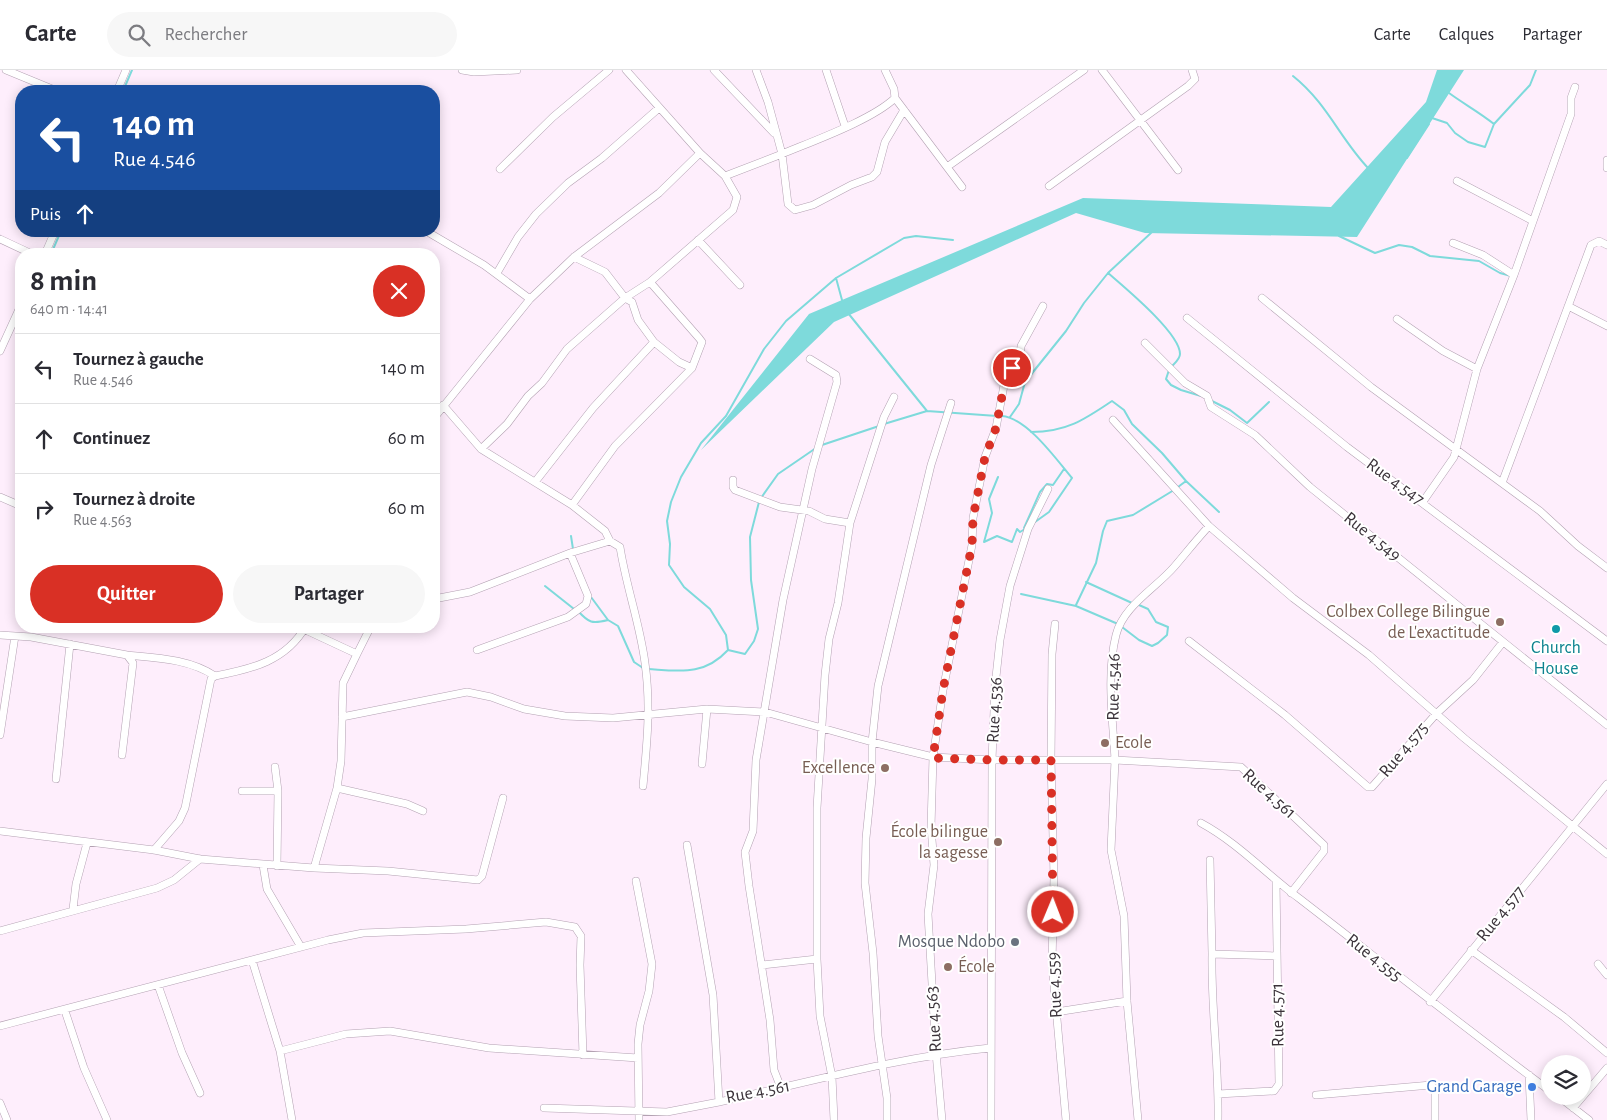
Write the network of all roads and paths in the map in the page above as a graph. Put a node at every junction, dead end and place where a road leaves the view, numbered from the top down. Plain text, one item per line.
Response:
1 (6, 70) edge
2 (126, 70) edge
3 (462, 70) edge
4 (517, 70) edge
5 (609, 70) edge
6 (626, 70) edge
7 (714, 70) edge
8 (756, 70) edge
9 (826, 70) edge
10 (885, 70) edge
11 (1084, 70) edge
12 (1102, 70) edge
13 (1192, 70) edge
14 (42, 85) edge
15 (120, 85) edge
16 (1575, 87) dead end
17 (895, 98) junction
18 (659, 108) junction
19 (904, 110) junction
20 (1141, 120) junction
21 (845, 126) junction
22 (776, 134) junction
23 (700, 153) junction
24 (782, 154) junction
25 (1607, 160) edge
26 (947, 167) junction
27 (1607, 168) edge
28 (500, 169) dead end
29 (1178, 170) dead end
30 (725, 176) junction
31 (1457, 181) dead end
32 (1049, 186) dead end
33 (962, 187) dead end
34 (1533, 221) junction
35 (436, 237) edge
36 (0, 239) edge
37 (698, 240) junction
38 (1453, 243) dead end
39 (1607, 245) edge
40 (19, 248) edge
41 (574, 257) junction
42 (497, 273) junction
43 (1514, 275) junction
44 (650, 282) junction
45 (740, 286) dead end
46 (625, 298) junction
47 (1262, 298) dead end
48 (530, 299) junction
49 (1043, 306) dead end
50 (1568, 306) junction
51 (15, 318) edge
52 (1186, 318) dead end
53 (1397, 319) dead end
54 (1607, 326) edge
55 (654, 342) junction
56 (1145, 343) dead end
57 (0, 351) edge
58 (810, 359) dead end
59 (692, 368) junction
60 (1477, 369) junction
61 (894, 396) dead end
62 (951, 403) dead end
63 (443, 404) junction
64 (440, 409) edge
65 (1113, 420) dead end
66 (481, 449) junction
67 (1456, 450) junction
68 (733, 480) dead end
69 (535, 482) junction
70 (1502, 483) junction
71 (1048, 489) dead end
72 (0, 496) edge
73 (15, 503) edge
74 (1422, 503) junction
75 (572, 505) junction
76 (804, 510) junction
77 (850, 523) junction
78 (1209, 526) junction
79 (610, 541) junction
80 (570, 553) junction
81 (1607, 568) edge
82 (440, 598) edge
83 (1055, 624) dead end
84 (299, 633) edge
85 (315, 633) edge
86 (368, 633) edge
87 (0, 635) edge
88 (15, 636) junction
89 (1189, 641) dead end
90 (1607, 641) edge
91 (1503, 642) junction
92 (70, 644) junction
93 (477, 650) dead end
94 (358, 654) junction
95 (127, 655) junction
96 (215, 676) junction
97 (707, 709) junction
98 (765, 712) junction
99 (1436, 714) junction
100 (650, 715) junction
101 (342, 717) junction
102 (1607, 725) edge
103 (822, 728) junction
104 (0, 735) edge
105 (872, 742) junction
106 (122, 755) dead end
107 (933, 758) junction
108 (992, 760) junction
109 (1051, 760) junction
110 (1114, 760) junction
111 (702, 764) dead end
112 (275, 766) dead end
113 (56, 779) dead end
114 (1607, 784) edge
115 (643, 786) dead end
116 (337, 788) junction
117 (242, 791) dead end
118 (278, 791) junction
119 (503, 798) dead end
120 (423, 811) dead end
121 (1201, 822) dead end
122 (1572, 826) junction
123 (0, 831) edge
124 (88, 843) junction
125 (687, 845) dead end
126 (154, 850) junction
127 (1607, 854) edge
128 (200, 859) junction
129 (1210, 860) dead end
130 (263, 865) junction
131 (277, 866) junction
132 (314, 868) junction
133 (1276, 880) junction
134 (636, 881) dead end
135 (1291, 893) junction
136 (74, 909) junction
137 (0, 931) edge
138 (301, 947) junction
139 (1471, 950) junction
140 (1212, 954) junction
141 (1277, 956) junction
142 (817, 959) junction
143 (252, 960) junction
144 (1598, 964) dead end
145 (762, 965) junction
146 (1607, 975) edge
147 (158, 985) junction
148 (1127, 1002) junction
149 (1430, 1002) junction
150 (66, 1011) junction
151 (1056, 1012) junction
152 (0, 1026) edge
153 (990, 1048) junction
154 (280, 1051) junction
155 (936, 1053) junction
156 (1607, 1053) edge
157 (583, 1056) junction
158 (638, 1058) junction
159 (881, 1064) junction
160 (1607, 1068) edge
161 (1529, 1075) junction
162 (832, 1077) junction
163 (1541, 1084) edge
164 (781, 1088) junction
165 (200, 1093) dead end
166 (1218, 1094) junction
167 (1316, 1095) dead end
168 (719, 1102) junction
169 (0, 1103) edge
170 (1569, 1105) edge
171 (544, 1108) dead end
172 (1573, 1108) junction
173 (640, 1116) edge
174 (7, 1120) edge
175 (107, 1120) edge
176 (292, 1120) edge
177 (834, 1120) edge
178 (887, 1120) edge
179 (942, 1120) edge
180 (991, 1120) edge
181 (1066, 1120) edge
182 (1138, 1120) edge
183 (1218, 1120) edge
184 (1435, 1120) edge
185 (1531, 1120) edge
186 (1589, 1120) edge

1 - 14 street
2 - 15 street
3 - 4 street
5 - 28 street
6 - 18 street
7 - 22 street
8 - 22 street
9 - 21 street
10 - 17 street
11 - 26 street
12 - 20 street
13 - 20 street
16 - 34 street
17 - 19 street
17 - 21 street
18 - 23 street
18 - 42 street
19 - 24 street
19 - 26 street
20 - 29 street
20 - 32 street
21 - 24 street
22 - 24 street
23 - 30 street
23 - 41 street
24 - 30 street
25 - 27 street
26 - 33 street
30 - 37 street
31 - 34 street
34 - 43 street
35 - 42 street
36 - 40 street
37 - 44 street
37 - 45 street
38 - 43 street
39 - 50 street
41 - 46 street
41 - 48 street
42 - 48 street
43 - 60 street
44 - 46 street
44 - 59 street
46 - 55 street
46 - 66 street
47 - 67 street
48 - 63 street
49 - 107 street, Rue 4.563
50 - 54 street
50 - 70 street
51 - 57 street
52 - 74 street, Rue 4.547
53 - 60 street
55 - 59 street
55 - 69 street
56 - 91 street, Rue 4.549
58 - 76 street
59 - 75 street
60 - 67 street
61 - 77 street
62 - 105 street
63 - 64 street
63 - 66 street
65 - 78 street
66 - 69 street
67 - 70 street
67 - 74 street
68 - 76 street
69 - 75 street
70 - 81 street
71 - 108 street, Rue 4.536
72 - 73 street
74 - 90 street, Rue 4.547
75 - 79 street
76 - 77 street
76 - 98 street
77 - 103 street
78 - 99 street
78 - 110 street, Rue 4.546
79 - 80 street
79 - 100 street
80 - 82 street
80 - 93 street
83 - 109 street, Rue 4.559
84 - 96 street
85 - 94 street
86 - 94 street
87 - 88 street
88 - 92 street
88 - 104 street
89 - 99 street, Rue 4.575
91 - 99 street, Rue 4.575
91 - 102 street, Rue 4.549
92 - 95 street
92 - 113 street
94 - 101 street
95 - 96 street
95 - 106 street
96 - 126 street
97 - 98 street
97 - 100 street
97 - 111 street
98 - 103 street
98 - 145 street
99 - 122 street
100 - 101 street
100 - 115 street
101 - 116 street
103 - 105 street
103 - 142 street
105 - 107 street
105 - 159 street
107 - 108 street
107 - 155 street, Rue 4.563
108 - 109 street
108 - 153 street, Rue 4.536
109 - 110 street
109 - 151 street, Rue 4.559
110 - 135 street, Rue 4.561
110 - 148 street, Rue 4.546
112 - 118 street
114 - 122 street, Rue 4.577
116 - 120 street
116 - 132 street
117 - 118 street
118 - 131 street
119 - 132 street
121 - 133 street, Rue 4.555
122 - 127 street
122 - 139 street, Rue 4.577
123 - 124 street
124 - 126 street
124 - 136 street
125 - 168 street, Rue 4.561
126 - 128 street
128 - 130 street
128 - 136 street
129 - 140 street
130 - 131 street
130 - 138 street
131 - 132 street
133 - 135 street, Rue 4.555
133 - 141 street, Rue 4.571
134 - 158 street
135 - 149 street, Rue 4.555
136 - 137 street
138 - 143 street
138 - 157 street
139 - 149 street, Rue 4.577
139 - 156 street
140 - 141 street
140 - 166 street
141 - 166 street, Rue 4.571
142 - 145 street
142 - 162 street
143 - 147 street
143 - 154 street
144 - 146 street
145 - 164 street
147 - 150 street
147 - 165 street
148 - 151 street
148 - 182 street, Rue 4.546
149 - 161 street, Rue 4.555
150 - 152 street
150 - 175 street
151 - 181 street, Rue 4.559
153 - 155 street, Rue 4.561
153 - 180 street, Rue 4.536
154 - 157 street
154 - 176 street
155 - 159 street, Rue 4.561
155 - 179 street, Rue 4.563
157 - 158 street
158 - 173 street
159 - 162 street, Rue 4.561
159 - 178 street
160 - 172 street
161 - 163 street, Rue 4.555
161 - 185 street
162 - 164 street, Rue 4.561
162 - 177 street
164 - 168 street, Rue 4.561
166 - 183 street
167 - 184 street
168 - 173 street
169 - 174 street
170 - 172 street
171 - 173 street
172 - 186 street

